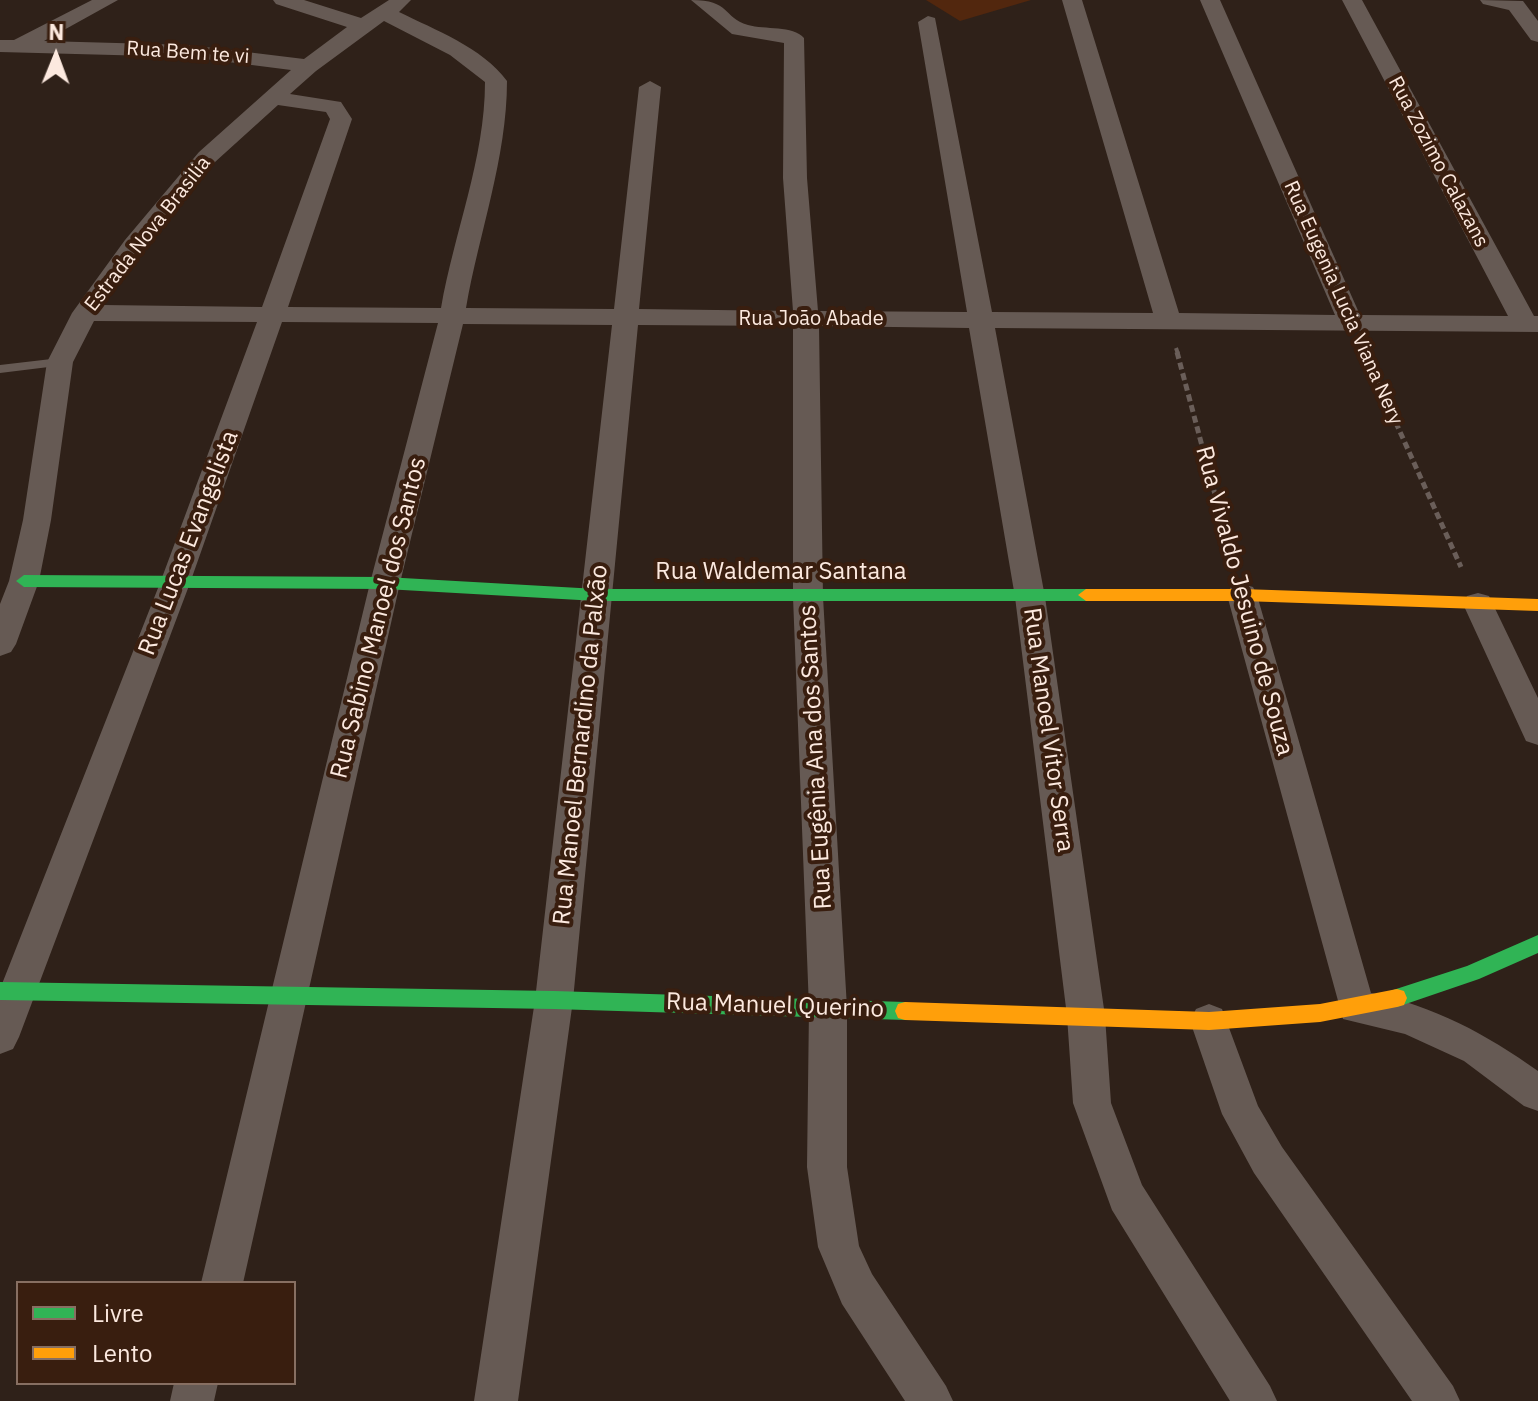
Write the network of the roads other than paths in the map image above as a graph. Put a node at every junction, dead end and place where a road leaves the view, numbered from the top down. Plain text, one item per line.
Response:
1 (108, 0) edge
2 (283, 0) edge
3 (701, 0) edge
4 (1072, 0) edge
5 (1210, 0) edge
6 (1352, 0) edge
7 (1490, 0) edge
8 (383, 12) edge
9 (928, 22) dead end
10 (1538, 36) edge
11 (10, 46) edge
12 (308, 66) junction
13 (650, 87) dead end
14 (271, 97) junction
15 (85, 313) junction
16 (274, 315) junction
17 (452, 317) junction
18 (628, 317) junction
19 (980, 318) junction
20 (806, 319) junction
21 (1168, 320) junction
22 (1351, 323) junction
23 (1531, 324) edge
24 (60, 362) junction
25 (0, 369) edge
26 (24, 581) junction
27 (175, 583) junction
28 (385, 583) junction
29 (597, 595) junction
30 (1242, 595) junction
31 (808, 597) junction
32 (1030, 597) junction
33 (1478, 604) junction
34 (1538, 605) edge
35 (0, 644) edge
36 (1538, 732) edge
37 (1538, 944) edge
38 (8, 992) edge
39 (289, 995) junction
40 (554, 1000) junction
41 (1356, 1007) junction
42 (828, 1008) junction
43 (1086, 1016) junction
44 (1209, 1021) junction
45 (0, 1037) edge
46 (1538, 1093) edge
47 (222, 1281) edge
48 (496, 1401) edge
49 (931, 1401) edge
50 (1255, 1401) edge
51 (1438, 1401) edge

1 - 11 street, Rua Bem te vi
2 - 8 street
3 - 20 street, Rua Eugênia Ana dos Santos
4 - 21 street
5 - 22 street, Rua Eugenia Lucia Viana Nery
6 - 23 street, Rua Zozimo Calazans
7 - 10 street
8 - 12 street, Estrada Nova Brasilia
8 - 17 street, Rua Sabino Manoel dos Santos
9 - 19 street, Rua Manoel Vitor Serra
11 - 12 street, Rua Bem te vi
12 - 14 street, Estrada Nova Brasilia
13 - 18 street, Rua Manoel Bernardino da Palxão
14 - 15 street, Estrada Nova Brasilia
14 - 16 street, Rua Lucas Evangelista
15 - 16 street, Rua João Abade
15 - 24 street, Estrada Nova Brasilia
16 - 17 street, Rua João Abade
16 - 27 street, Rua Lucas Evangelista
17 - 18 street, Rua João Abade
17 - 28 street, Rua Sabino Manoel dos Santos
18 - 20 street, Rua João Abade
18 - 29 street, Rua Manoel Bernardino da Palxão
19 - 20 street, Rua João Abade
19 - 21 street, Rua João Abade
19 - 32 street, Rua Manoel Vitor Serra
20 - 31 street, Rua Eugênia Ana dos Santos
21 - 22 street, Rua João Abade
22 - 23 street, Rua João Abade
24 - 25 lane
24 - 26 street, Estrada Nova Brasilia
26 - 27 street, Rua Waldemar Santana
26 - 35 street, Estrada Nova Brasilia
27 - 28 street, Rua Waldemar Santana
27 - 38 street, Rua Lucas Evangelista
28 - 29 street, Rua Waldemar Santana
28 - 39 street, Rua Sabino Manoel dos Santos
29 - 31 street, Rua Waldemar Santana
29 - 40 street, Rua Manoel Bernardino da Palxão
30 - 32 street, Rua Waldemar Santana
30 - 33 street, Rua Waldemar Santana
30 - 41 street, Rua Vivaldo Jesuino de Souza
31 - 32 street, Rua Waldemar Santana
31 - 42 street, Rua Eugênia Ana dos Santos
32 - 43 street, Rua Manoel Vitor Serra
33 - 34 street, Rua Waldemar Santana
33 - 36 street
37 - 41 street, Rua Manuel Querino
38 - 39 street, Rua Manuel Querino
38 - 45 street, Rua Lucas Evangelista
39 - 40 street, Rua Manuel Querino
39 - 47 street, Rua Sabino Manoel dos Santos
40 - 42 street, Rua Manuel Querino
40 - 48 street, Rua Manoel Bernardino da Palxão
41 - 44 street, Rua Manuel Querino
41 - 46 street
42 - 43 street, Rua Manuel Querino
42 - 49 street, Rua Eugênia Ana dos Santos
43 - 44 street, Rua Manuel Querino
43 - 50 street, Rua Manoel Vitor Serra
44 - 51 street

